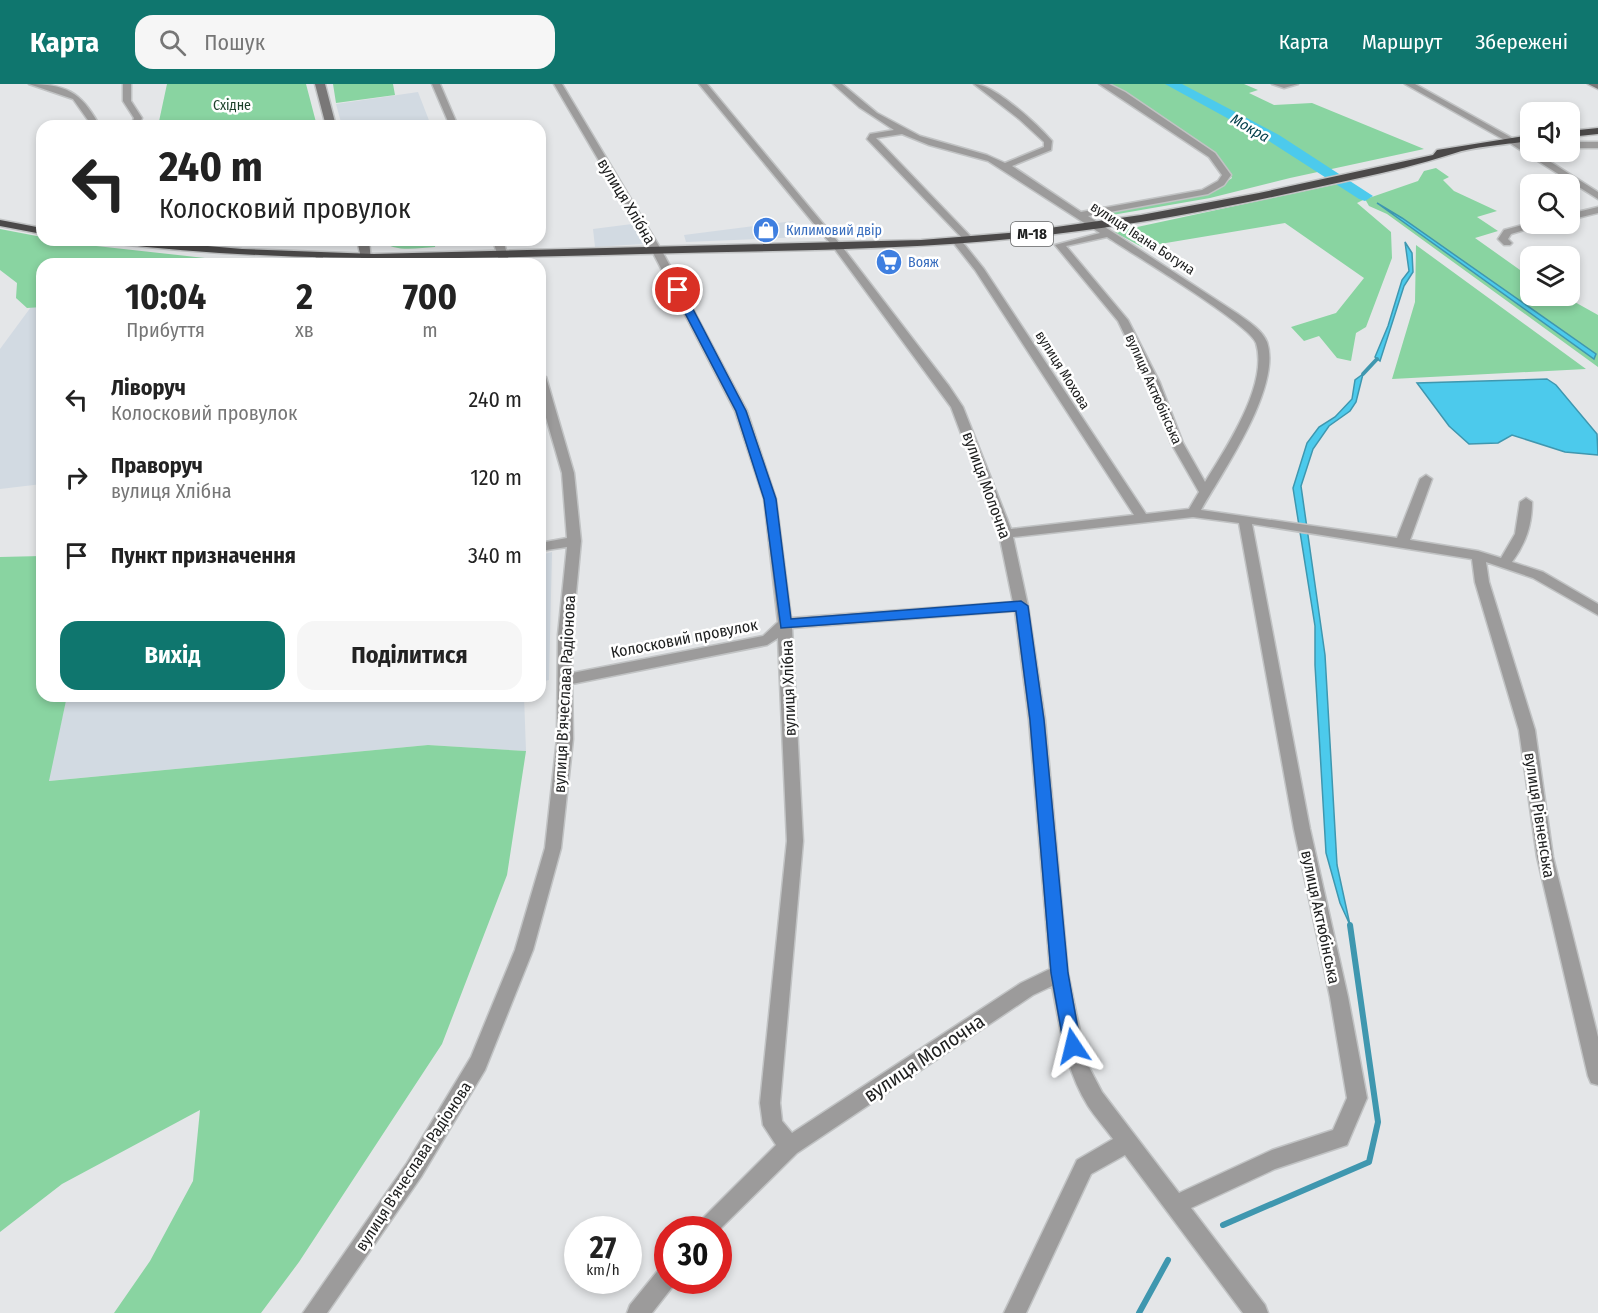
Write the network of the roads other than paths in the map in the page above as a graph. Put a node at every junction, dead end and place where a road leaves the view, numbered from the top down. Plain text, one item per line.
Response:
1 (33, 84) edge
2 (127, 84) edge
3 (320, 84) edge
4 (436, 84) edge
5 (558, 84) edge
6 (703, 84) edge
7 (837, 84) edge
8 (978, 84) edge
9 (1103, 84) edge
10 (1294, 84) edge
11 (1413, 84) edge
12 (1593, 84) edge
13 (1280, 85) edge
14 (1598, 86) edge
15 (93, 120) edge
16 (137, 120) edge
17 (329, 120) edge
18 (451, 120) edge
19 (1598, 130) edge
20 (903, 131) junction
21 (1580, 132) edge
22 (1520, 139) edge
23 (1511, 140) junction
24 (1520, 144) edge
25 (1580, 145) edge
26 (1598, 145) edge
27 (1448, 152) junction
28 (1549, 162) edge
29 (1005, 166) junction
30 (1300, 184) junction
31 (1598, 196) edge
32 (1598, 210) edge
33 (1580, 214) edge
34 (1080, 215) junction
35 (0, 223) edge
36 (1095, 227) junction
37 (1520, 229) edge
38 (36, 230) edge
39 (1107, 234) junction
40 (963, 241) junction
41 (1507, 243) dead end
42 (170, 246) edge
43 (364, 246) edge
44 (837, 246) junction
45 (657, 251) junction
46 (299, 258) edge
47 (367, 258) edge
48 (538, 258) edge
49 (546, 398) edge
50 (1426, 479) dead end
51 (1204, 491) junction
52 (1526, 502) dead end
53 (1192, 513) junction
54 (1141, 517) junction
55 (1245, 519) junction
56 (1006, 534) junction
57 (573, 541) junction
58 (1403, 542) junction
59 (546, 546) edge
60 (1478, 555) junction
61 (1505, 562) junction
62 (1021, 606) junction
63 (1598, 610) edge
64 (786, 624) junction
65 (564, 680) junction
66 (1059, 973) junction
67 (1598, 1076) edge
68 (1128, 1142) junction
69 (790, 1146) junction
70 (1175, 1205) junction
71 (719, 1216) edge
72 (654, 1293) edge
73 (314, 1313) edge
74 (638, 1313) edge
75 (1014, 1313) edge
76 (1257, 1313) edge

1 - 15 street
2 - 16 street
3 - 17 street
4 - 18 street
5 - 45 street, вулиця Хлібна
6 - 44 street, вулиця Молочна
7 - 20 street, вулиця Івана Богуна
8 - 29 street
9 - 34 street
10 - 13 street
11 - 23 street
12 - 14 street
19 - 21 highway
20 - 29 street, вулиця Івана Богуна
20 - 40 street, вулиця Мохова
22 - 23 highway, М-18
23 - 24 street
23 - 27 highway, М-18
25 - 26 street
27 - 30 highway, М-18
27 - 30 highway, М-18
28 - 31 street
29 - 34 street, вулиця Івана Богуна
30 - 36 highway, М-18
32 - 33 street
34 - 36 street, вулиця Івана Богуна
35 - 38 highway
36 - 39 street, вулиця Івана Богуна
36 - 40 highway, М-18
37 - 41 street
39 - 51 street, вулиця Актюбінська
39 - 51 street, вулиця Івана Богуна
40 - 44 highway, М-18
40 - 54 street, вулиця Мохова
42 - 46 highway, М-18
43 - 47 street
44 - 45 highway, М-18
44 - 56 street, вулиця Молочна
45 - 48 highway, М-18
45 - 64 street, вулиця Хлібна
49 - 57 street, вулиця В'ячеслава Радіонова
50 - 58 street
51 - 53 street, вулиця Івана Богуна
52 - 61 street
53 - 54 street
53 - 55 street
54 - 56 street
55 - 58 street
55 - 70 street, вулиця Актюбінська
56 - 62 street, вулиця Молочна
57 - 59 street
57 - 65 street, вулиця В'ячеслава Радіонова
58 - 60 street
60 - 61 street
60 - 67 street, вулиця Рівненська
61 - 63 street
62 - 64 street
62 - 66 street, вулиця Молочна
64 - 65 street, Колосковий провулок
64 - 69 street, вулиця Хлібна
65 - 73 street, вулиця В'ячеслава Радіонова
66 - 68 street, вулиця Молочна
66 - 69 street, вулиця Молочна
68 - 70 street, вулиця Молочна
68 - 75 street
69 - 71 street
70 - 76 street, вулиця Молочна
72 - 74 street

